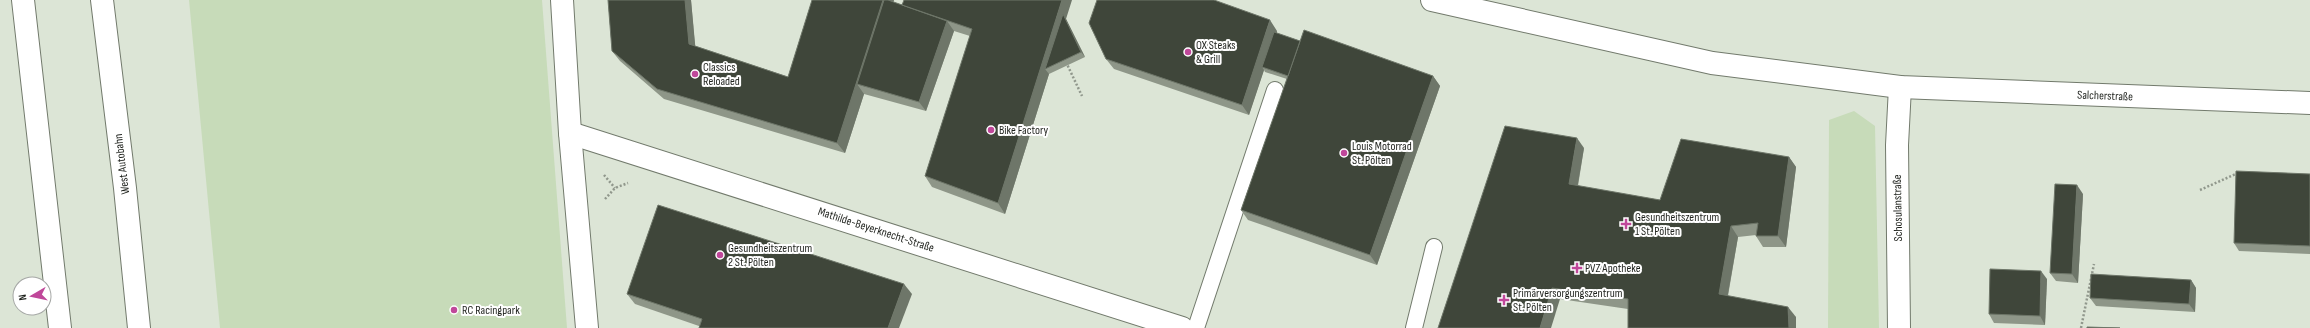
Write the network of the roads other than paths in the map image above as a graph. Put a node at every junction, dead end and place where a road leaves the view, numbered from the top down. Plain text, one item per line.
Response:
1 (23, 0) edge
2 (102, 0) edge
3 (562, 0) edge
4 (1432, 0) edge
5 (1900, 87) junction
6 (1275, 90) dead end
7 (2310, 103) edge
8 (570, 132) junction
9 (1434, 247) dead end
10 (60, 328) edge
11 (139, 328) edge
12 (587, 328) edge
13 (1182, 328) edge
14 (1196, 328) edge
15 (1414, 328) edge
16 (1899, 328) edge

1 - 10 main road
2 - 11 main road, West Autobahn
3 - 8 main road
4 - 5 main road, Salcherstraße
5 - 7 main road, Salcherstraße
5 - 16 main road, Schosulanstraße
6 - 14 lane
8 - 12 main road
8 - 13 main road, Mathilde-Beyerknecht-Straße
9 - 15 lane

